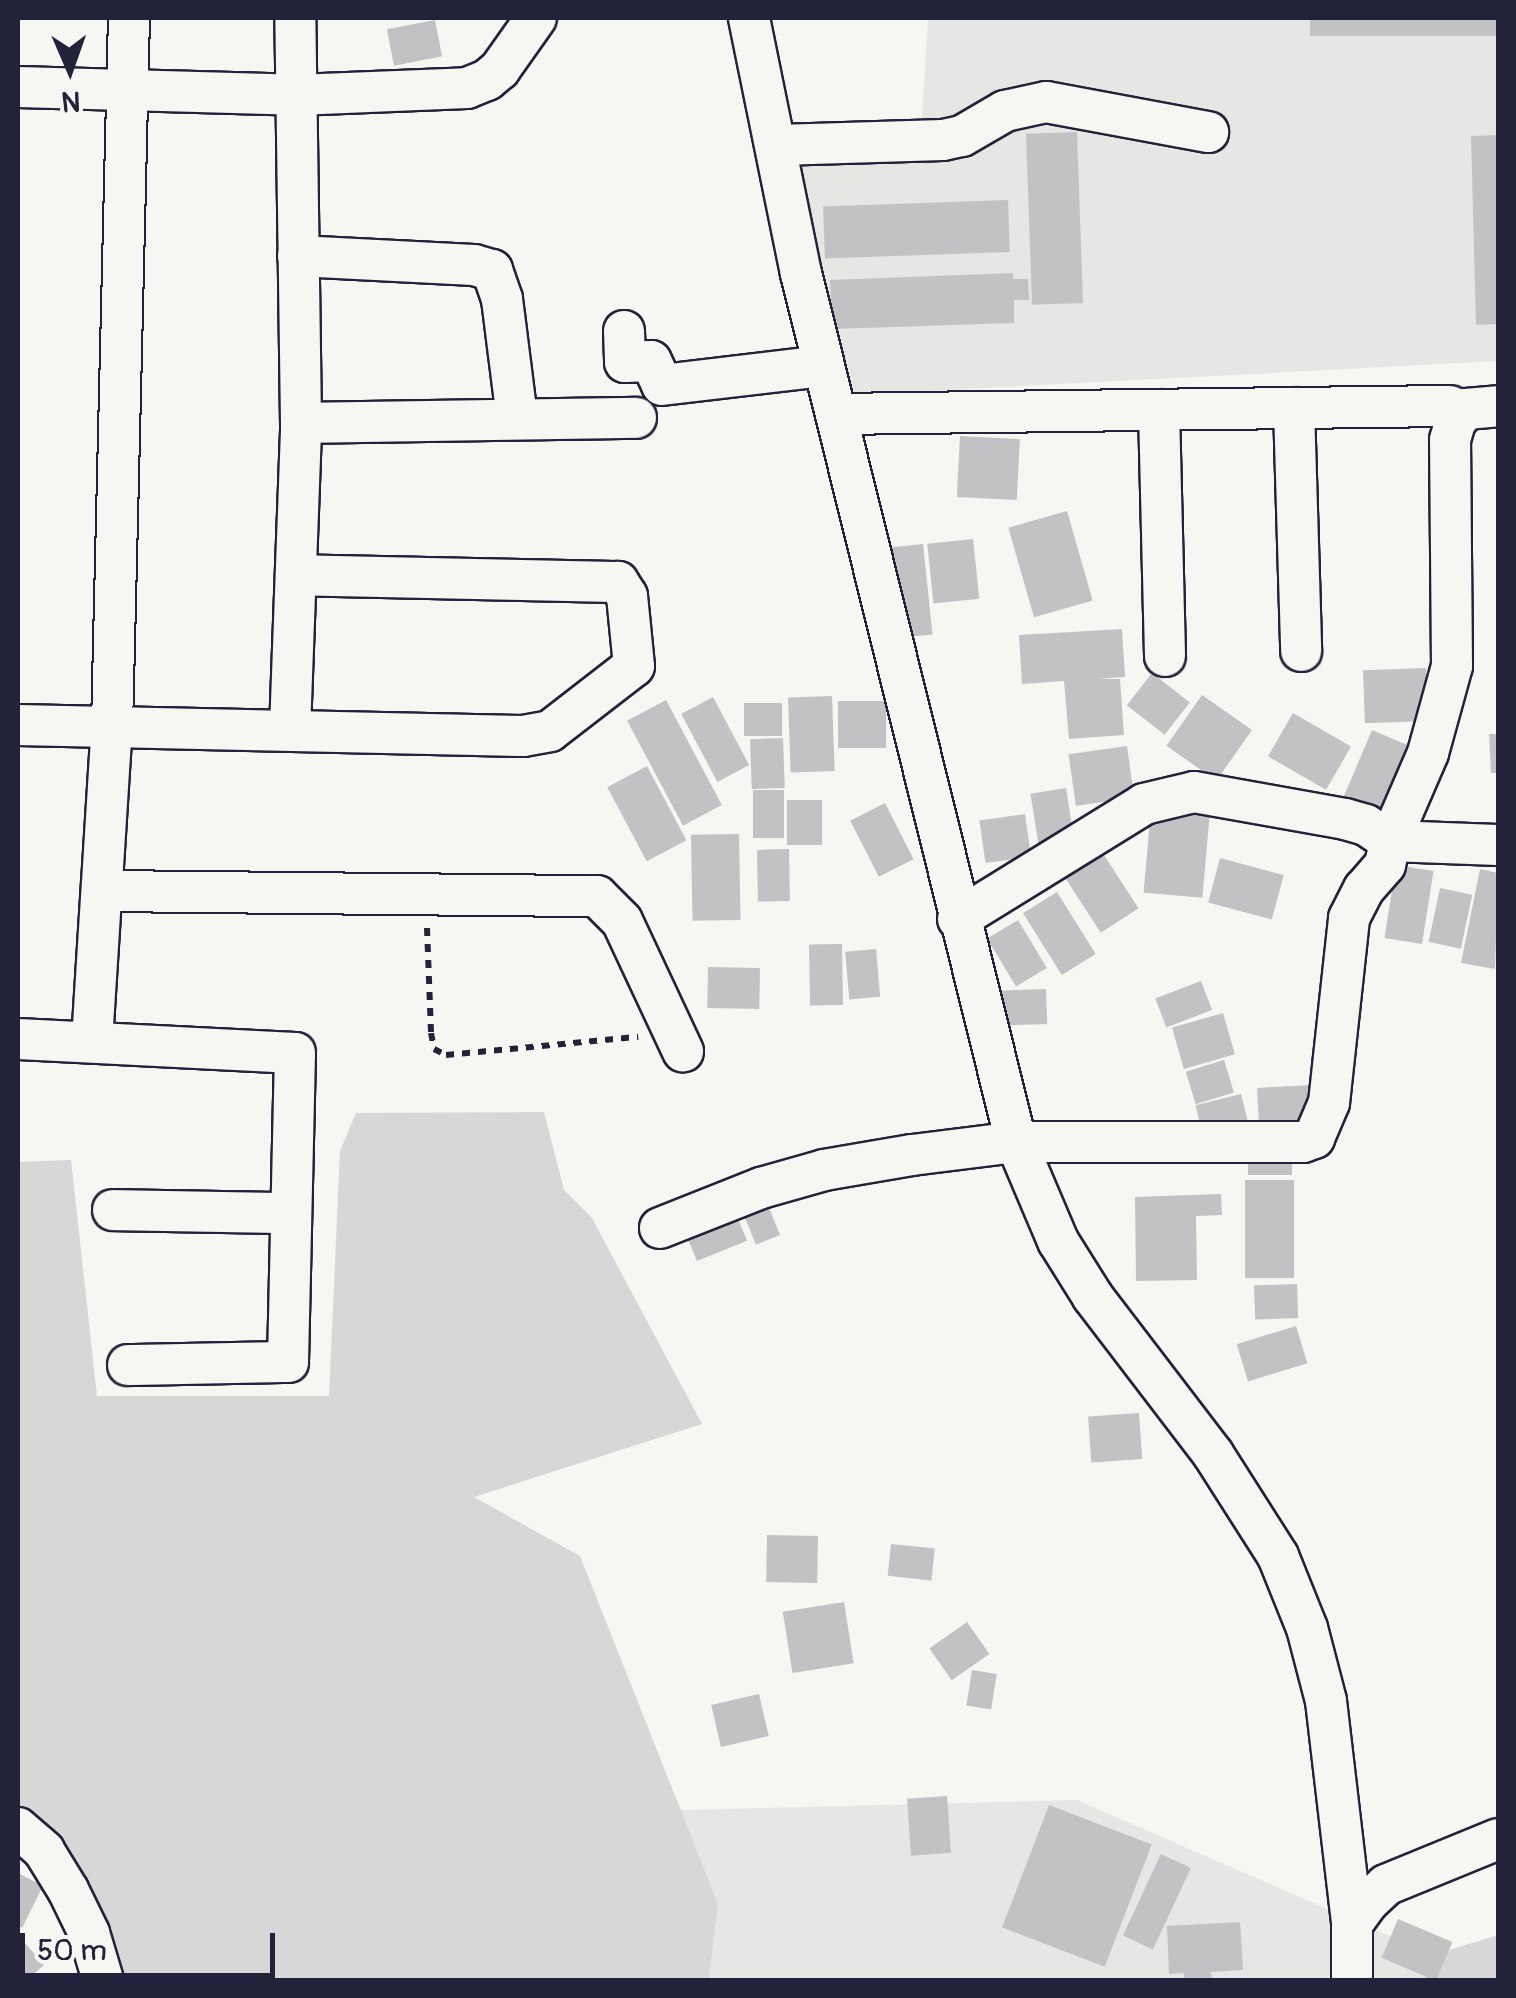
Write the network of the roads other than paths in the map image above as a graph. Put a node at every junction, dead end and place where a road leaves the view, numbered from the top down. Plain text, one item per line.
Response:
1 (129, 18) edge
2 (295, 18) edge
3 (536, 18) edge
4 (749, 18) edge
5 (18, 88) edge
6 (128, 94) junction
7 (296, 96) junction
8 (1208, 132) dead end
9 (778, 145) junction
10 (298, 256) junction
11 (624, 331) dead end
12 (824, 366) junction
13 (1498, 406) edge
14 (1294, 408) junction
15 (1158, 410) junction
16 (836, 414) junction
17 (518, 418) junction
18 (636, 418) dead end
19 (300, 423) junction
20 (296, 574) junction
21 (1432, 649) dead end
22 (1301, 651) dead end
23 (1166, 656) dead end
24 (18, 725) edge
25 (112, 726) junction
26 (290, 730) junction
27 (1390, 840) junction
28 (1498, 845) edge
29 (104, 890) junction
30 (958, 919) junction
31 (18, 1040) edge
32 (92, 1040) junction
33 (679, 1042) road end
34 (1016, 1142) junction
35 (113, 1210) dead end
36 (288, 1213) junction
37 (660, 1228) dead end
38 (128, 1365) dead end
39 (18, 1828) edge
40 (1498, 1839) edge
41 (1352, 1924) junction
42 (103, 1980) edge
43 (1352, 1980) edge

1 - 6 street
2 - 7 street
3 - 7 street
4 - 9 street
5 - 6 street
6 - 7 street
6 - 25 street
7 - 10 street
8 - 9 street
9 - 12 street
10 - 17 street
10 - 19 street
11 - 12 street
12 - 16 street
13 - 27 street
14 - 15 street
14 - 21 street
14 - 22 street
15 - 16 street
15 - 23 street
16 - 30 street
17 - 18 street
17 - 19 street
19 - 20 street
20 - 26 street
20 - 26 street
24 - 25 street
25 - 26 street
25 - 29 street
27 - 28 street
27 - 30 street
27 - 34 street
29 - 32 street
29 - 33 street
30 - 34 street
31 - 32 street
32 - 36 street
34 - 37 street
34 - 41 street
35 - 36 street
36 - 38 street
39 - 42 street
40 - 41 street
41 - 43 street

